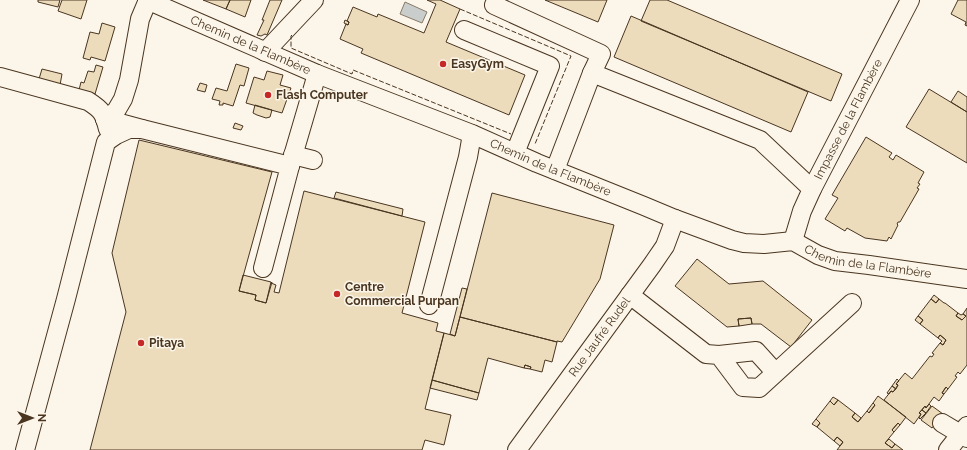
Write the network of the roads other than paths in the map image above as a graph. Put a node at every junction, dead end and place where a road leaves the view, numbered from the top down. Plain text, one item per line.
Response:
1 (148, 0) edge
2 (314, 0) edge
3 (910, 0) edge
4 (494, 5) dead end
5 (464, 30) dead end
6 (265, 52) junction
7 (592, 73) junction
8 (316, 74) junction
9 (0, 77) edge
10 (105, 118) junction
11 (142, 129) junction
12 (472, 134) junction
13 (106, 142) junction
14 (515, 153) junction
15 (292, 160) junction
16 (313, 160) dead end
17 (555, 170) junction
18 (812, 189) junction
19 (675, 219) junction
20 (793, 241) junction
21 (262, 268) dead end
22 (967, 279) edge
23 (630, 295) junction
24 (852, 303) dead end
25 (429, 305) dead end
26 (719, 355) junction
27 (776, 372) junction
28 (942, 423) dead end
29 (965, 433) edge
30 (26, 450) edge
31 (517, 450) edge
32 (948, 450) edge

1 - 6 street, Chemin de la Flambère
1 - 10 street
2 - 6 street
3 - 18 street, Impasse de la Flambère
4 - 7 street
5 - 14 street
6 - 8 street, Chemin de la Flambère
7 - 17 street
7 - 18 street
8 - 12 street, Chemin de la Flambère
8 - 15 street
9 - 10 street
10 - 11 street
10 - 13 street
11 - 13 street
11 - 15 street
12 - 14 street, Chemin de la Flambère
12 - 25 street
13 - 30 street
14 - 17 street, Chemin de la Flambère
15 - 16 street
15 - 21 street
17 - 19 street, Chemin de la Flambère
18 - 20 street, Impasse de la Flambère
19 - 20 street, Chemin de la Flambère
19 - 23 street, Rue Jaufré Rudel
20 - 22 street, Chemin de la Flambère
23 - 26 street
23 - 31 street, Rue Jaufré Rudel
24 - 27 street
26 - 27 street
26 - 27 street
28 - 29 street
29 - 32 street

